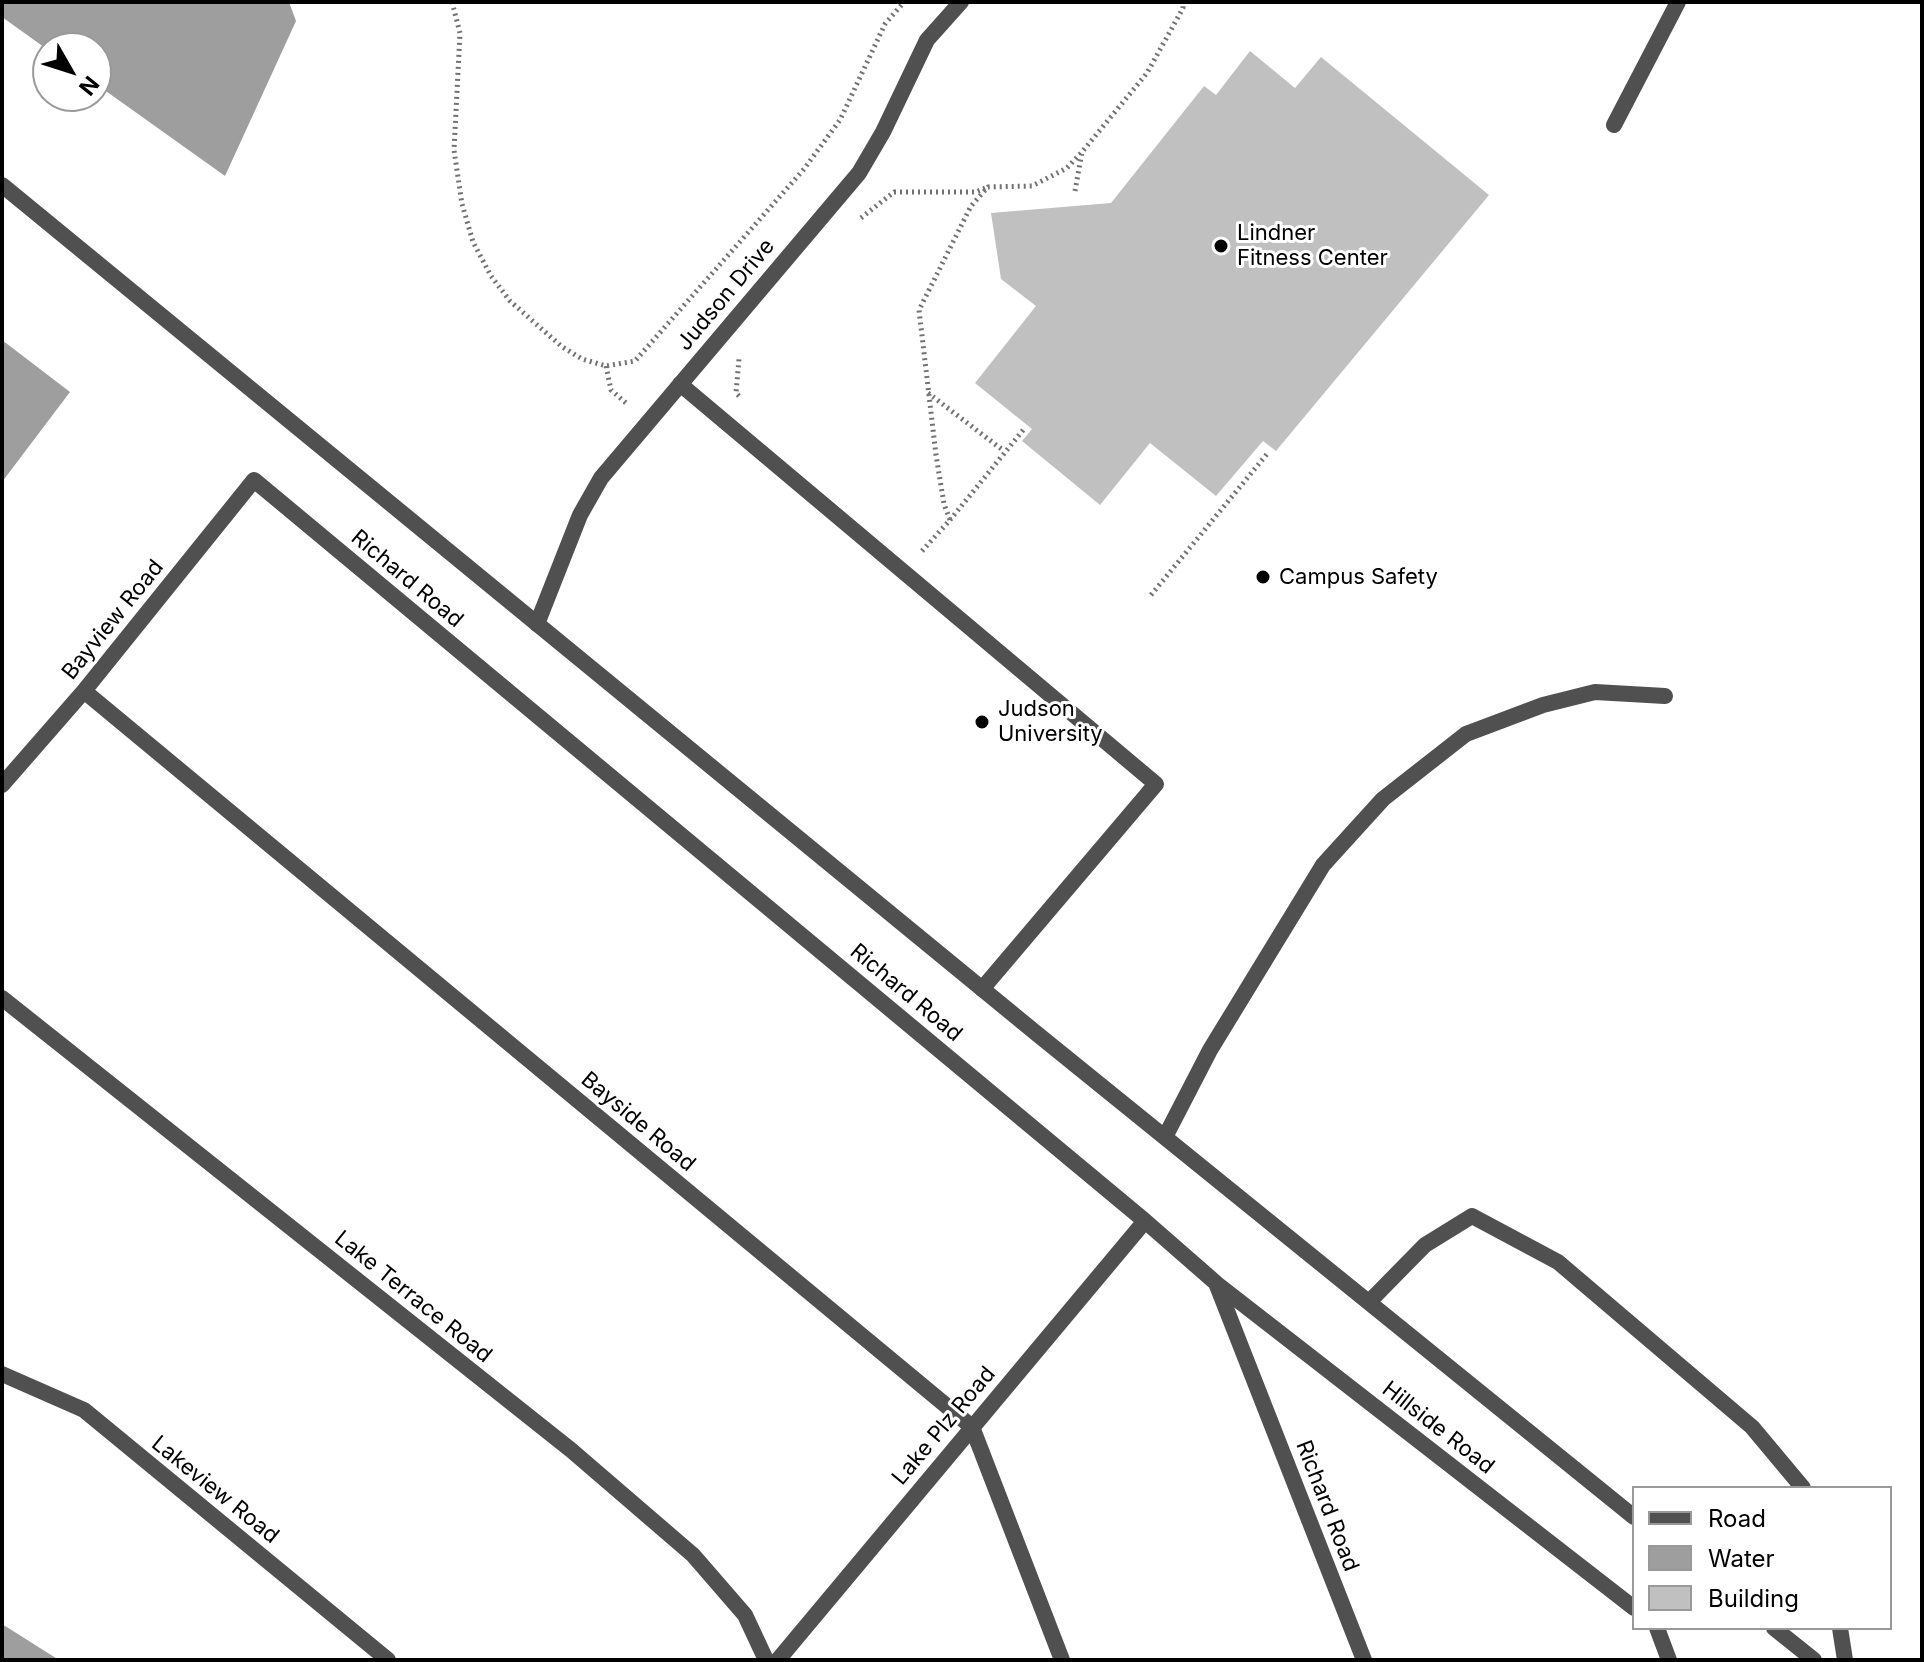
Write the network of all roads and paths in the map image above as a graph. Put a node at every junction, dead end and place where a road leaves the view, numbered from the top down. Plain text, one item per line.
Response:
1 (452, 2) edge
2 (904, 2) edge
3 (961, 2) edge
4 (1183, 2) edge
5 (1678, 2) edge
6 (1614, 125) dead end
7 (1082, 152) junction
8 (2, 185) edge
9 (988, 187) junction
10 (1075, 191) dead end
11 (852, 225) dead end
12 (749, 347) dead end
13 (606, 366) junction
14 (680, 384) junction
15 (928, 393) junction
16 (626, 403) dead end
17 (746, 405) dead end
18 (1024, 429) dead end
19 (1004, 451) junction
20 (1267, 454) dead end
21 (254, 480) joint
22 (950, 520) junction
23 (903, 572) junction
24 (1151, 595) dead end
25 (537, 624) junction
26 (84, 691) junction
27 (1665, 696) dead end
28 (2, 785) edge
29 (982, 989) junction
30 (2, 998) edge
31 (1165, 1137) junction
32 (1145, 1221) junction
33 (1216, 1283) junction
34 (1369, 1302) junction
35 (2, 1374) edge
36 (972, 1427) junction
37 (1801, 1486) edge
38 (1632, 1515) edge
39 (1632, 1606) edge
40 (1658, 1630) edge
41 (1776, 1630) edge
42 (1840, 1630) edge
43 (388, 1660) edge
44 (766, 1660) edge
45 (778, 1660) edge
46 (1062, 1660) edge
47 (1364, 1660) edge
48 (1669, 1660) edge
49 (1814, 1660) edge
50 (1845, 1660) edge

1 - 13 path
2 - 13 path
3 - 14 street, Judson Drive
4 - 7 path
5 - 6 street
7 - 9 path
7 - 10 path
8 - 25 street
9 - 11 path
9 - 15 path
12 - 17 path
13 - 16 path
14 - 23 street
14 - 25 street, Judson Drive
15 - 19 path
15 - 22 path
18 - 19 path
19 - 22 path
20 - 24 path
21 - 26 street, Bayview Road
21 - 32 street, Richard Road
22 - 23 path
23 - 29 street
25 - 29 street
26 - 28 street, Bayview Road
26 - 36 street, Bayside Road
27 - 31 street
29 - 31 street
30 - 44 street, Lake Terrace Road
31 - 34 street
32 - 33 street, Richard Road
32 - 36 street, Lake Plz Road
33 - 39 street, Hillside Road
33 - 47 street, Richard Road
34 - 37 street
34 - 38 street
35 - 43 street, Lakeview Road
36 - 45 street, Lake Plz Road
36 - 46 street, Bayside Road
40 - 48 street
41 - 49 street
42 - 50 street

